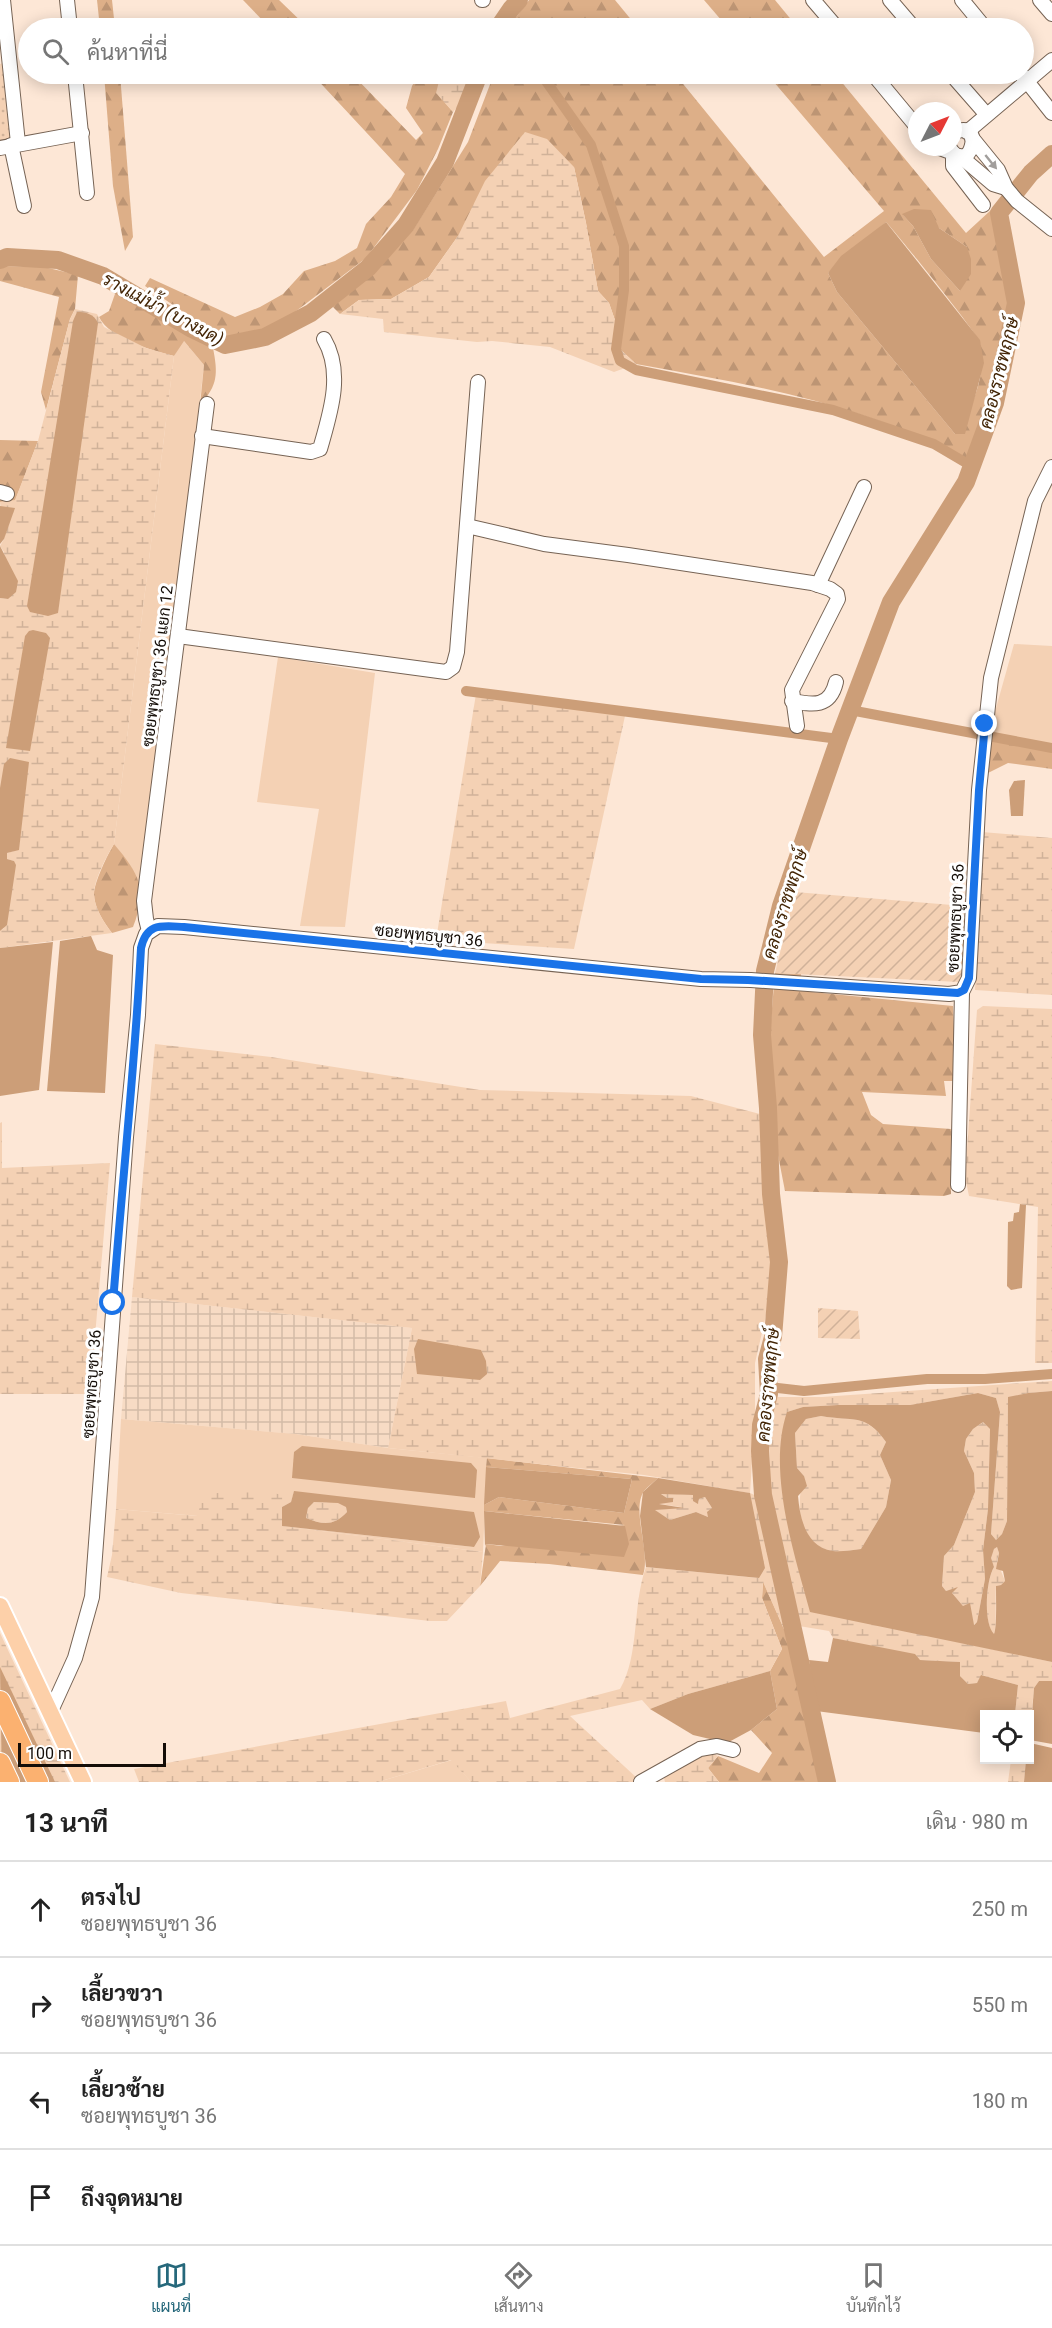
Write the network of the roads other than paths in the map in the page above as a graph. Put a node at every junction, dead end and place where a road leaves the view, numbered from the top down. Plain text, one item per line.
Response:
1 (3, 0) edge
2 (67, 0) edge
3 (813, 0) edge
4 (890, 0) edge
5 (962, 0) edge
6 (1040, 0) edge
7 (1052, 14) edge
8 (69, 18) edge
9 (828, 18) edge
10 (905, 18) edge
11 (977, 18) edge
12 (1052, 60) edge
13 (1034, 71) edge
14 (76, 84) edge
15 (881, 84) edge
16 (960, 84) edge
17 (1017, 84) edge
18 (1029, 84) edge
19 (1052, 113) edge
20 (986, 114) junction
21 (908, 116) edge
22 (82, 133) junction
23 (964, 134) edge
24 (10, 146) edge
25 (962, 151) edge
26 (954, 156) edge
27 (959, 156) edge
28 (1011, 193) junction
29 (87, 194) dead end
30 (983, 205) dead end
31 (24, 206) dead end
32 (1052, 229) edge
33 (324, 339) dead end
34 (478, 382) dead end
35 (207, 404) dead end
36 (202, 436) junction
37 (1052, 467) edge
38 (864, 487) dead end
39 (467, 526) junction
40 (818, 585) junction
41 (178, 636) junction
42 (836, 682) dead end
43 (792, 701) junction
44 (797, 726) dead end
45 (149, 931) junction
46 (962, 992) junction
47 (958, 1185) dead end
48 (0, 1606) edge
49 (0, 1701) edge
50 (50, 1713) junction
51 (733, 1750) dead end
52 (0, 1763) edge
53 (9, 1782) edge
54 (38, 1782) edge
55 (83, 1782) edge
56 (641, 1782) edge

1 - 24 street
2 - 8 street
3 - 9 street
4 - 10 street
5 - 11 street
6 - 7 street
12 - 13 street
14 - 22 street
15 - 21 street
16 - 20 street
17 - 20 street
18 - 19 street
20 - 23 street
22 - 24 street
22 - 29 street
23 - 25 street
23 -> 28 street
24 - 31 street
26 - 30 street
27 - 28 street
28 - 32 street
33 - 36 street
34 - 39 street
35 - 36 street, ซอยพุทธบูชา 36 แยก 12
36 - 41 street, ซอยพุทธบูชา 36 แยก 12
37 - 46 street, ซอยพุทธบูชา 36
38 - 40 street
39 - 40 street
39 - 41 street
40 - 43 street
41 - 45 street, ซอยพุทธบูชา 36 แยก 12
42 - 43 street
43 - 44 street
45 - 46 street, ซอยพุทธบูชา 36
45 - 50 street, ซอยพุทธบูชา 36
46 - 47 street
48 - 50 main road
49 - 54 highway
50 - 55 main road
51 - 56 street
52 - 53 highway

